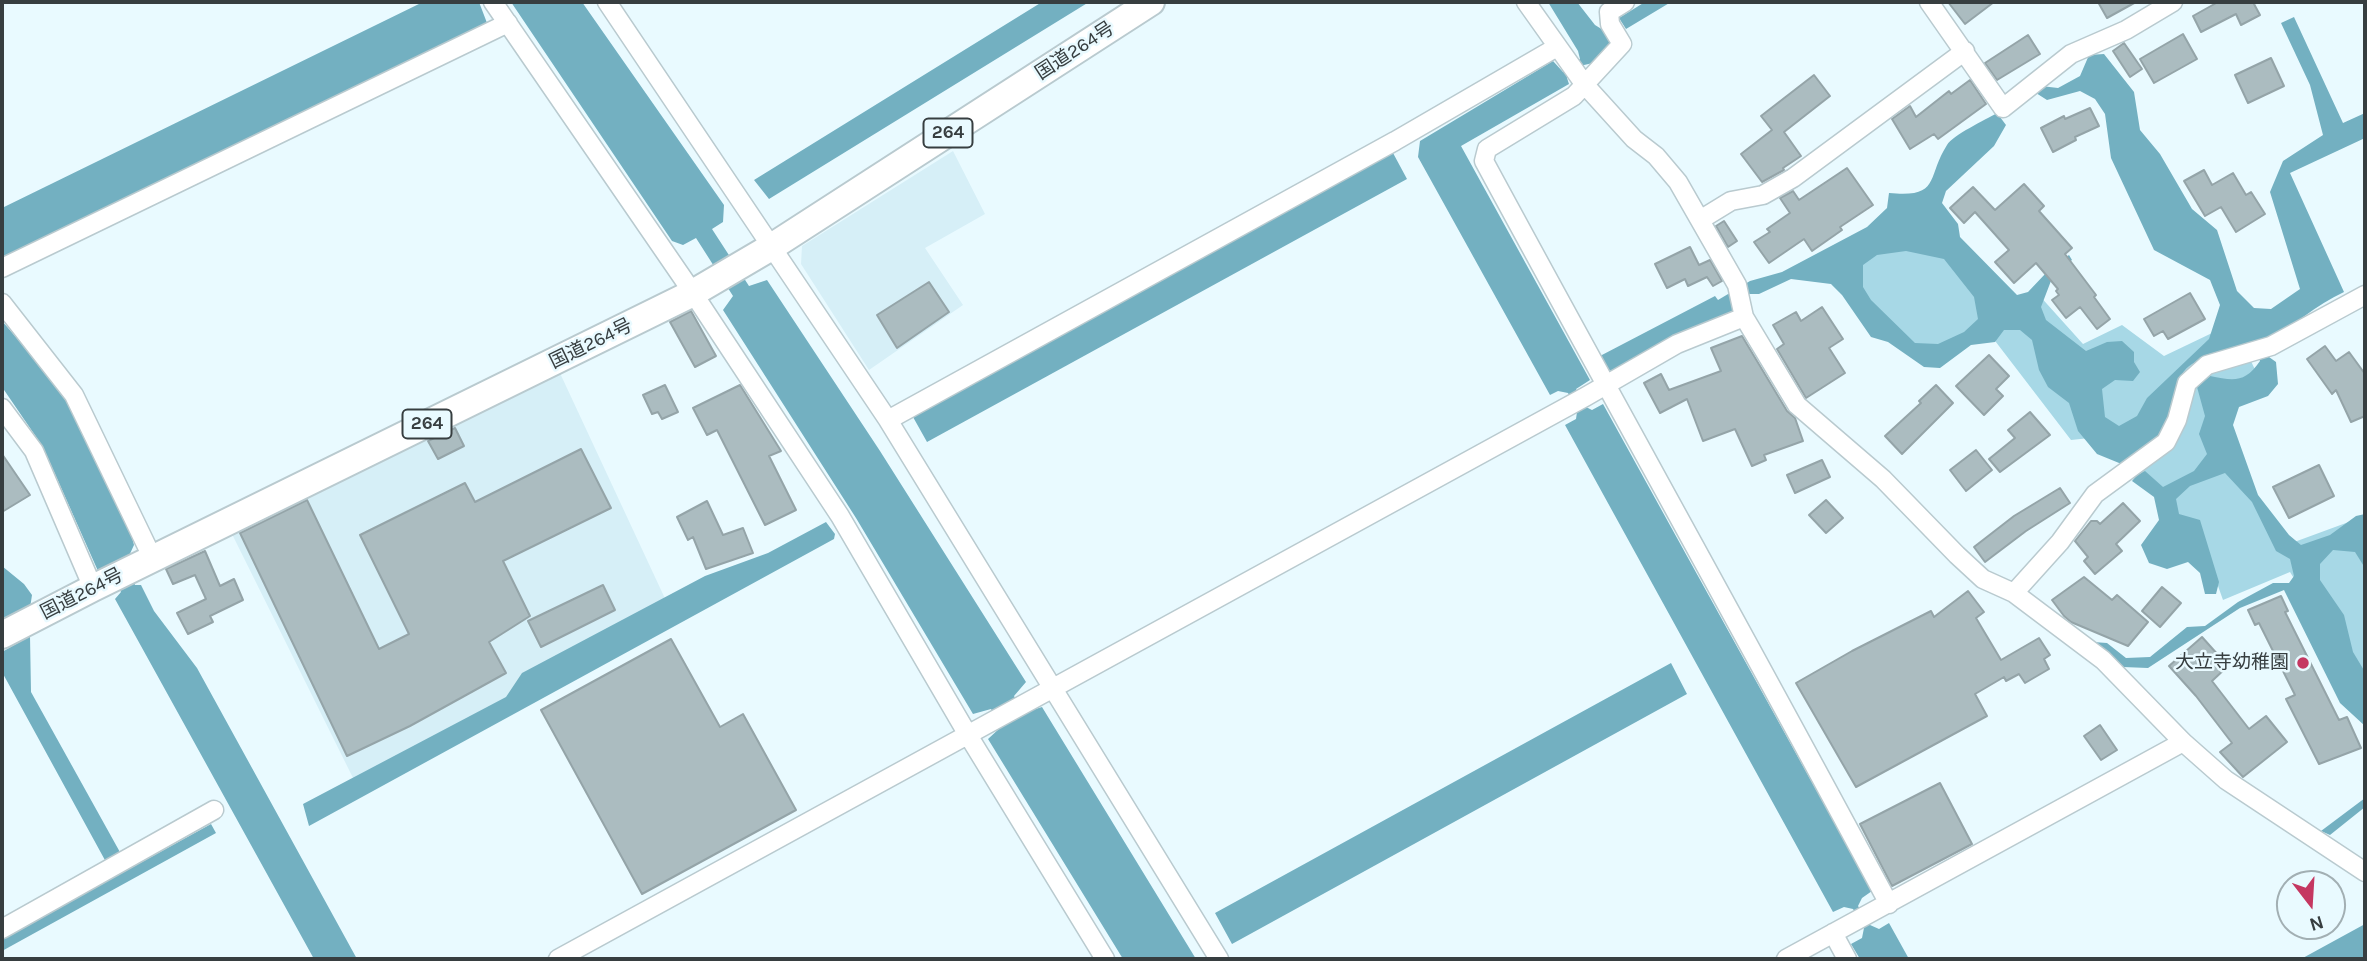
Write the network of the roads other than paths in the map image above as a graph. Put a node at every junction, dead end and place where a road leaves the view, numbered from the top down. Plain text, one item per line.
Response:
1 (493, 2) edge
2 (607, 2) edge
3 (1151, 2) edge
4 (1526, 2) edge
5 (1625, 2) edge
6 (1929, 2) edge
7 (2173, 2) edge
8 (508, 23) junction
9 (1557, 47) junction
10 (1965, 51) junction
11 (1577, 74) junction
12 (1700, 220) junction
13 (773, 246) junction
14 (2, 268) edge
15 (693, 293) junction
16 (2365, 295) edge
17 (1741, 302) junction
18 (2, 303) edge
19 (1605, 386) junction
20 (4, 416) edge
21 (888, 420) junction
22 (145, 563) junction
23 (101, 584) junction
24 (2014, 593) junction
25 (2, 635) edge
26 (1053, 687) junction
27 (968, 735) junction
28 (2183, 742) junction
29 (214, 810) dead end
30 (2365, 872) edge
31 (1889, 904) junction
32 (2, 929) edge
33 (1833, 933) junction
34 (558, 959) edge
35 (1105, 959) edge
36 (1219, 959) edge
37 (1786, 959) edge
38 (1847, 959) edge

1 - 8 street
2 - 13 street
3 - 13 highway, 国道264号 / 264
4 - 9 street
5 - 11 street
6 - 10 street
7 - 10 street
8 - 14 street
8 - 15 street
9 - 11 street
9 - 21 street
10 - 12 street
11 - 12 street
11 - 19 street
12 - 17 street
13 - 15 highway, 国道264号 / 264
13 - 21 street
15 - 22 highway, 国道264号 / 264
15 - 27 street
16 - 24 street
17 - 19 street
17 - 24 street
18 - 22 street
19 - 26 street
19 - 31 street
20 - 23 street
21 - 26 street
22 - 23 highway, 国道264号 / 264
23 - 25 highway, 国道264号 / 264
24 - 28 street
26 - 27 street
26 - 36 street
27 - 34 street
27 - 35 street
28 - 30 street
28 - 31 street
29 - 32 street
31 - 33 street
33 - 37 street
33 - 38 street

